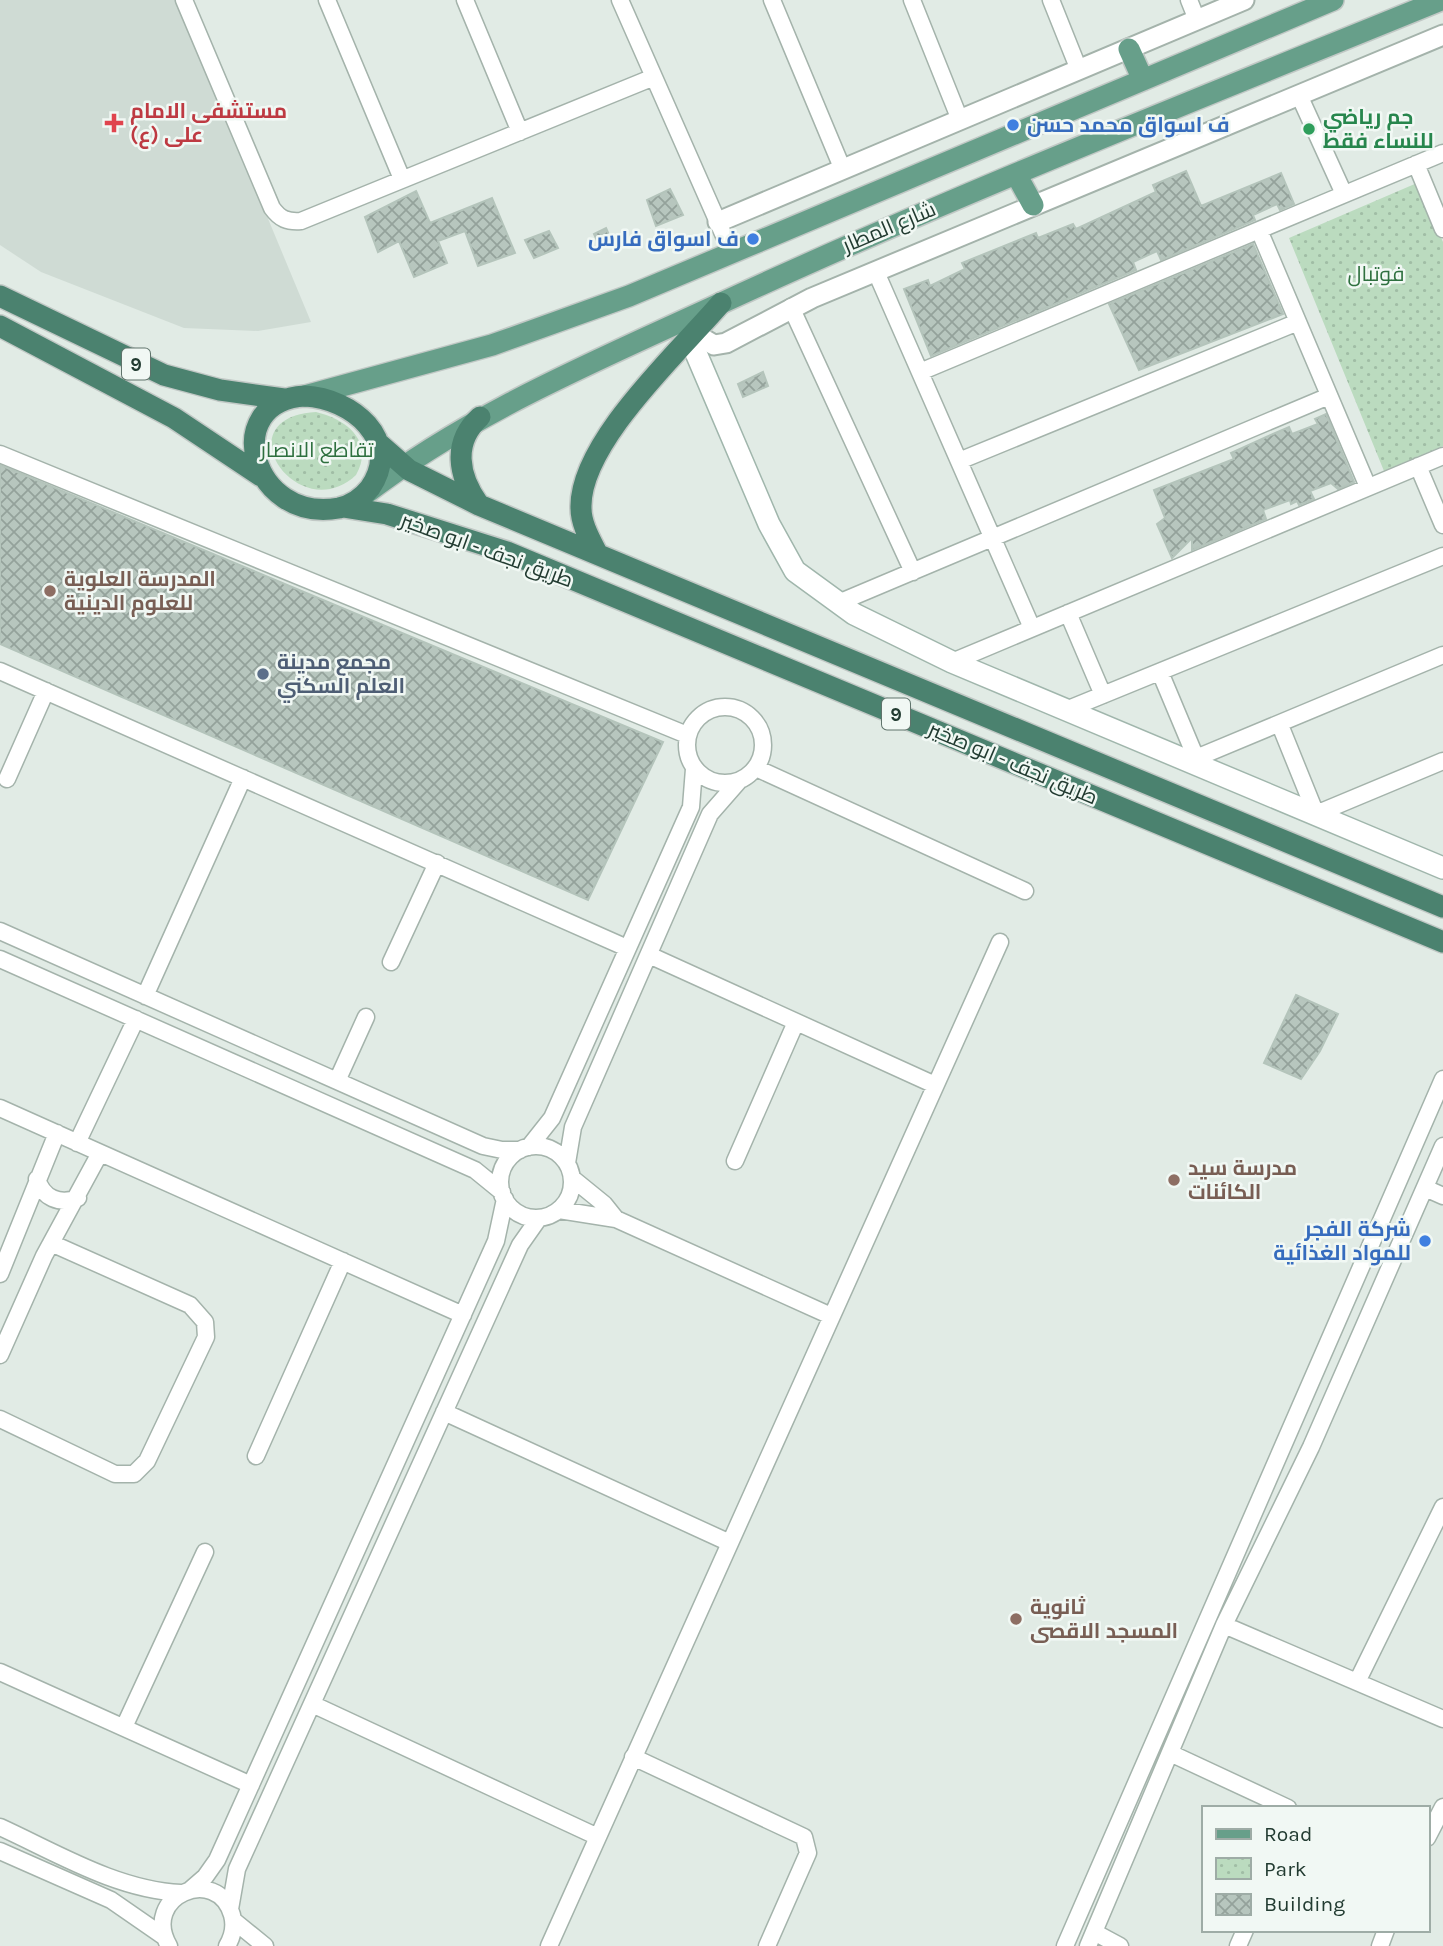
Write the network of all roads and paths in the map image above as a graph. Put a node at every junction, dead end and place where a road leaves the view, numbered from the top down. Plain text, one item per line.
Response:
1 (184, 0) edge
2 (327, 0) edge
3 (465, 0) edge
4 (620, 0) edge
5 (772, 0) edge
6 (912, 0) edge
7 (1051, 0) edge
8 (1189, 0) edge
9 (1244, 0) edge
10 (1332, 0) edge
11 (1441, 0) edge
12 (1197, 20) junction
13 (1443, 35) edge
14 (1129, 49) junction
15 (1079, 70) junction
16 (654, 77) junction
17 (1143, 80) junction
18 (1299, 94) junction
19 (960, 120) junction
20 (520, 132) junction
21 (1443, 153) edge
22 (1416, 164) junction
23 (844, 170) junction
24 (1016, 174) junction
25 (402, 180) junction
26 (1344, 194) junction
27 (1033, 205) junction
28 (719, 222) junction
29 (1443, 229) edge
30 (1259, 230) junction
31 (732, 254) junction
32 (876, 272) junction
33 (0, 296) edge
34 (721, 303) junction
35 (791, 307) junction
36 (1298, 322) junction
37 (0, 326) edge
38 (693, 336) junction
39 (920, 372) junction
40 (1329, 396) junction
41 (294, 398) junction
42 (480, 417) junction
43 (377, 442) junction
44 (0, 454) edge
45 (1443, 456) edge
46 (959, 461) junction
47 (403, 466) junction
48 (1418, 466) junction
49 (261, 476) junction
50 (1368, 487) junction
51 (351, 503) junction
52 (479, 505) junction
53 (1443, 524) edge
54 (993, 538) junction
55 (597, 553) junction
56 (1443, 556) edge
57 (913, 572) junction
58 (838, 603) junction
59 (1068, 613) junction
60 (1032, 628) junction
61 (1443, 654) edge
62 (952, 662) junction
63 (0, 671) edge
64 (1160, 672) junction
65 (46, 691) junction
66 (1103, 695) junction
67 (1066, 710) junction
68 (1280, 725) junction
69 (687, 736) junction
70 (1193, 760) junction
71 (1443, 761) edge
72 (756, 768) junction
73 (694, 769) junction
74 (243, 778) junction
75 (7, 779) dead end
76 (738, 782) junction
77 (1316, 814) junction
78 (437, 863) junction
79 (1443, 868) edge
80 (1026, 891) dead end
81 (1443, 907) edge
82 (0, 931) edge
83 (1000, 942) dead end
84 (1443, 942) edge
85 (627, 948) junction
86 (649, 955) junction
87 (0, 959) edge
88 (391, 962) dead end
89 (145, 996) junction
90 (366, 1017) dead end
91 (136, 1019) junction
92 (796, 1022) junction
93 (1443, 1079) edge
94 (337, 1081) junction
95 (935, 1085) junction
96 (0, 1108) edge
97 (57, 1133) junction
98 (78, 1143) junction
99 (1443, 1146) edge
100 (524, 1149) junction
101 (100, 1153) junction
102 (736, 1161) dead end
103 (570, 1170) junction
104 (37, 1179) junction
105 (1425, 1188) junction
106 (503, 1195) junction
107 (1443, 1196) edge
108 (78, 1198) junction
109 (559, 1210) junction
110 (539, 1217) junction
111 (617, 1219) junction
112 (51, 1242) junction
113 (343, 1261) junction
114 (0, 1274) edge
115 (463, 1315) junction
116 (831, 1317) junction
117 (0, 1355) edge
118 (444, 1412) junction
119 (0, 1419) edge
120 (1287, 1437) junction
121 (1311, 1447) junction
122 (256, 1456) dead end
123 (1443, 1507) edge
124 (730, 1543) junction
125 (205, 1552) dead end
126 (1224, 1625) junction
127 (0, 1672) edge
128 (1357, 1682) junction
129 (312, 1704) junction
130 (1443, 1719) edge
131 (124, 1727) junction
132 (1170, 1753) junction
133 (634, 1757) junction
134 (251, 1785) junction
135 (1284, 1806) edge
136 (1443, 1807) edge
137 (1120, 1820) junction
138 (0, 1827) edge
139 (1137, 1829) junction
140 (1429, 1834) edge
141 (598, 1837) junction
142 (0, 1851) edge
143 (185, 1891) junction
144 (232, 1914) junction
145 (1091, 1939) edge
146 (167, 1943) edge
147 (227, 1946) edge
148 (265, 1946) edge
149 (549, 1946) edge
150 (767, 1946) edge
151 (1065, 1946) edge
152 (1120, 1946) edge

1 - 25 street
2 - 25 street
3 - 20 street
4 - 16 street
5 - 23 street
6 - 19 street
7 - 15 street
8 - 12 street
9 - 12 street
10 - 17 main road, شارع المطار
11 - 24 main road, شارع المطار
12 - 14 street
13 - 18 street
14 - 15 street
14 - 17 main road
15 - 19 street
16 - 20 street
16 - 28 street
17 - 31 main road, شارع المطار
18 - 26 street
18 - 27 street
19 - 23 street
20 - 25 street
21 - 22 street
22 - 26 street
22 - 29 street
23 - 28 street
24 - 27 main road
24 - 34 main road, شارع المطار
26 - 30 street
27 - 32 street
28 - 31 street
30 - 36 street
30 - 39 street
31 - 41 main road, شارع المطار
32 - 35 street
32 - 39 street
33 - 41 highway, 9
34 - 38 highway
34 - 42 main road, شارع المطار
35 - 38 street
35 - 57 street
36 - 40 street
36 - 46 street
37 - 49 highway, 9
38 - 55 highway
38 - 58 main road
39 - 46 street
40 - 50 street
40 - 54 street
41 - 43 highway, 9
41 - 49 highway
42 - 47 main road, شارع المطار
42 - 52 highway
43 - 47 highway, طريق نجف - ابو صخير / 9
43 - 51 highway
44 - 69 street
45 - 48 street
46 - 54 street
47 - 51 main road, شارع المطار
47 - 52 highway, طريق نجف - ابو صخير / 9
48 - 50 street
48 - 53 street
49 - 51 highway, 9
50 - 59 street
51 - 84 highway, طريق نجف - ابو صخير / 9
52 - 55 highway, طريق نجف - ابو صخير / 9
54 - 57 street
54 - 60 street
55 - 81 highway, طريق نجف - ابو صخير / 9
56 - 64 street
57 - 58 street
58 - 62 main road
59 - 60 street
59 - 66 street
60 - 62 street
61 - 68 street
62 - 67 main road
63 - 65 street
64 - 66 street
64 - 70 street
65 - 74 street
65 - 75 street
66 - 67 street
67 - 70 main road
68 - 70 street
68 - 77 street
69 - 72 street
69 - 73 street
70 - 77 main road
71 - 77 street
72 - 76 street
72 - 80 street
73 - 76 street
73 - 85 street
74 - 78 street
74 - 89 street
76 - 86 street
77 - 79 main road
78 - 85 street
78 - 88 street
82 - 89 street
83 - 95 street
85 - 100 street
86 - 92 street
86 - 103 street
87 - 91 street
89 - 94 street
90 - 94 street
91 - 98 street
91 - 106 street
92 - 95 street
92 - 102 street
93 - 120 street
94 - 100 street
95 - 116 street
96 - 97 street
97 - 98 street
97 - 104 street
98 - 101 street
99 - 105 street
100 - 103 street
100 - 106 street
101 - 108 street
101 - 113 street
103 - 109 street
103 - 111 street
104 - 108 street
104 - 114 street
105 - 107 street
105 - 121 street
106 - 110 street
106 - 115 street
108 - 112 street
109 - 110 street
109 - 111 street
110 - 118 street
111 - 116 street
112 - 117 street
112 - 119 street
113 - 115 street
113 - 122 street
115 - 134 street
116 - 124 street
118 - 124 street
118 - 129 street
120 - 121 street
120 - 137 street
121 - 126 street
123 - 128 street
124 - 133 street
125 - 131 street
126 - 128 street
126 - 132 street
127 - 131 street
128 - 130 street
129 - 141 street
129 - 144 street
131 - 134 street
132 - 135 street
132 - 139 street
133 - 141 street
133 - 150 street
134 - 143 street
136 - 140 street
137 - 139 street
137 - 151 street
138 - 143 street
139 - 145 street
141 - 149 street
142 - 146 street
143 - 144 street
143 - 146 street
144 - 147 street
144 - 148 street
145 - 152 street

